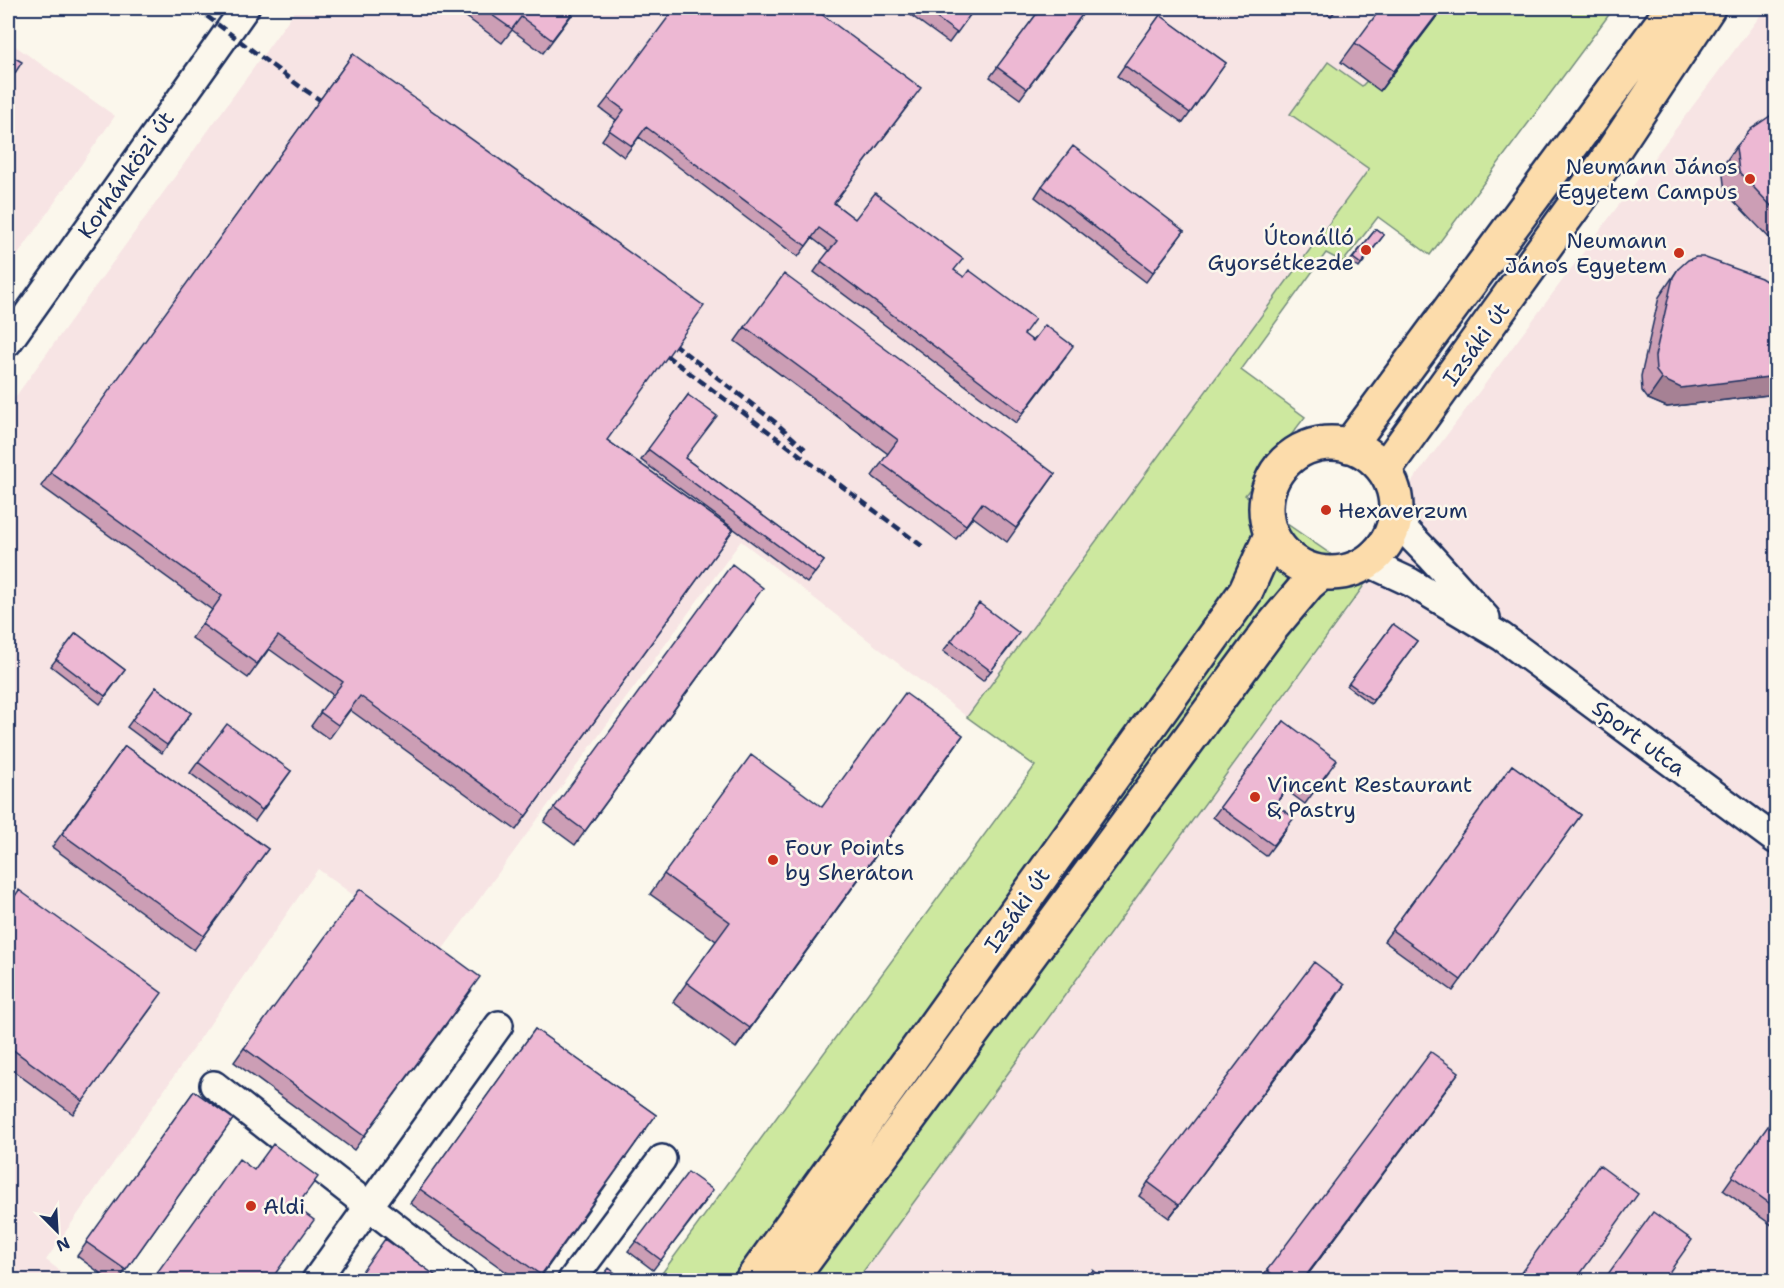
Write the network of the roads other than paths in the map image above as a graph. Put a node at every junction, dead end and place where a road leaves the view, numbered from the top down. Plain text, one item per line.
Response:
1 (245, 8) edge
2 (1673, 8) edge
3 (1708, 8) edge
4 (8, 342) edge
5 (1349, 446) junction
6 (1384, 470) junction
7 (1395, 520) junction
8 (1271, 535) junction
9 (1367, 562) junction
10 (1321, 573) junction
11 (1502, 637) junction
12 (1776, 840) edge
13 (499, 1024) dead end
14 (214, 1085) dead end
15 (662, 1160) dead end
16 (369, 1207) junction
17 (316, 1281) edge
18 (463, 1281) edge
19 (572, 1281) edge
20 (752, 1281) edge
21 (790, 1281) edge

1 - 4 street, Korhánközi út
2 - 5 main road, Izsáki út
3 - 6 main road, Izsáki út
5 - 6 main road
5 - 8 main road
6 - 7 main road
7 - 9 main road
7 - 11 street
8 - 10 main road
8 - 20 main road, Izsáki út
9 - 10 main road
9 - 11 street
10 - 21 main road, Izsáki út
11 - 12 street, Sport utca
13 - 16 street
14 - 16 street
15 - 19 street
16 - 17 street
16 - 18 street

